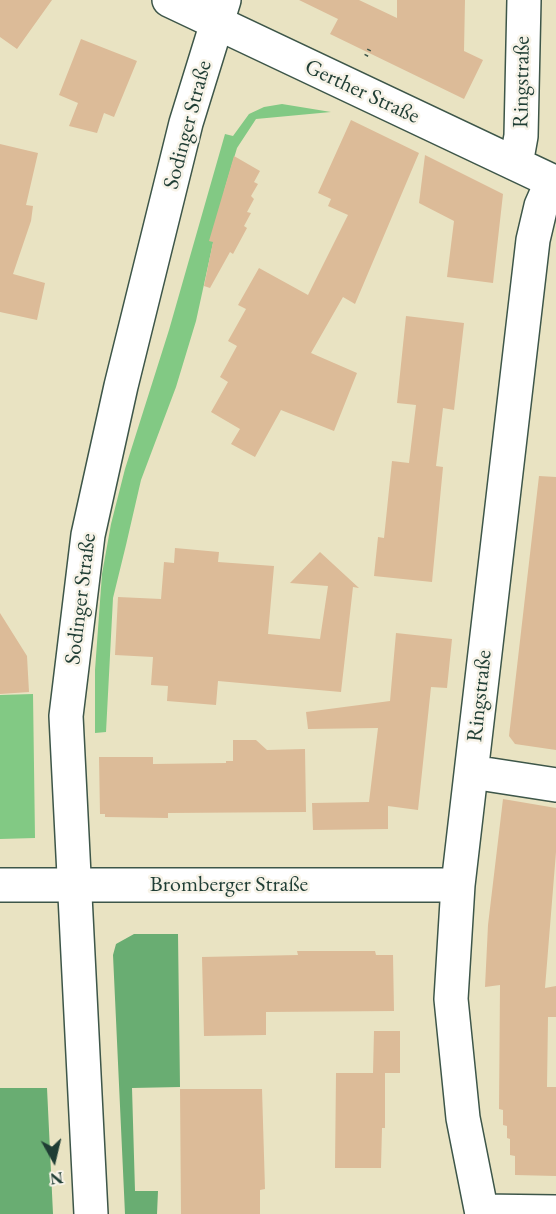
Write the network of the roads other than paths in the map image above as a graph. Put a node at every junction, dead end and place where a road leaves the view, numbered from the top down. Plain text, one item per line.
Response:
1 (169, 0) edge
2 (524, 0) edge
3 (221, 12) edge
4 (516, 164) junction
5 (554, 182) edge
6 (472, 772) junction
7 (556, 785) edge
8 (0, 885) edge
9 (76, 885) junction
10 (458, 885) junction
11 (482, 1212) edge
12 (556, 1212) edge
13 (91, 1214) edge

1 - 3 street, Gerther Straße
2 - 4 street, Ringstraße
3 - 4 street, Gerther Straße
3 - 9 street, Sodinger Straße
4 - 5 street, Gerther Straße
5 - 6 street, Ringstraße
6 - 7 street
6 - 10 street, Ringstraße
8 - 9 street, Bromberger Straße
9 - 10 street, Bromberger Straße
9 - 13 street, Sodinger Straße
10 - 11 street, Ringstraße
11 - 12 street

